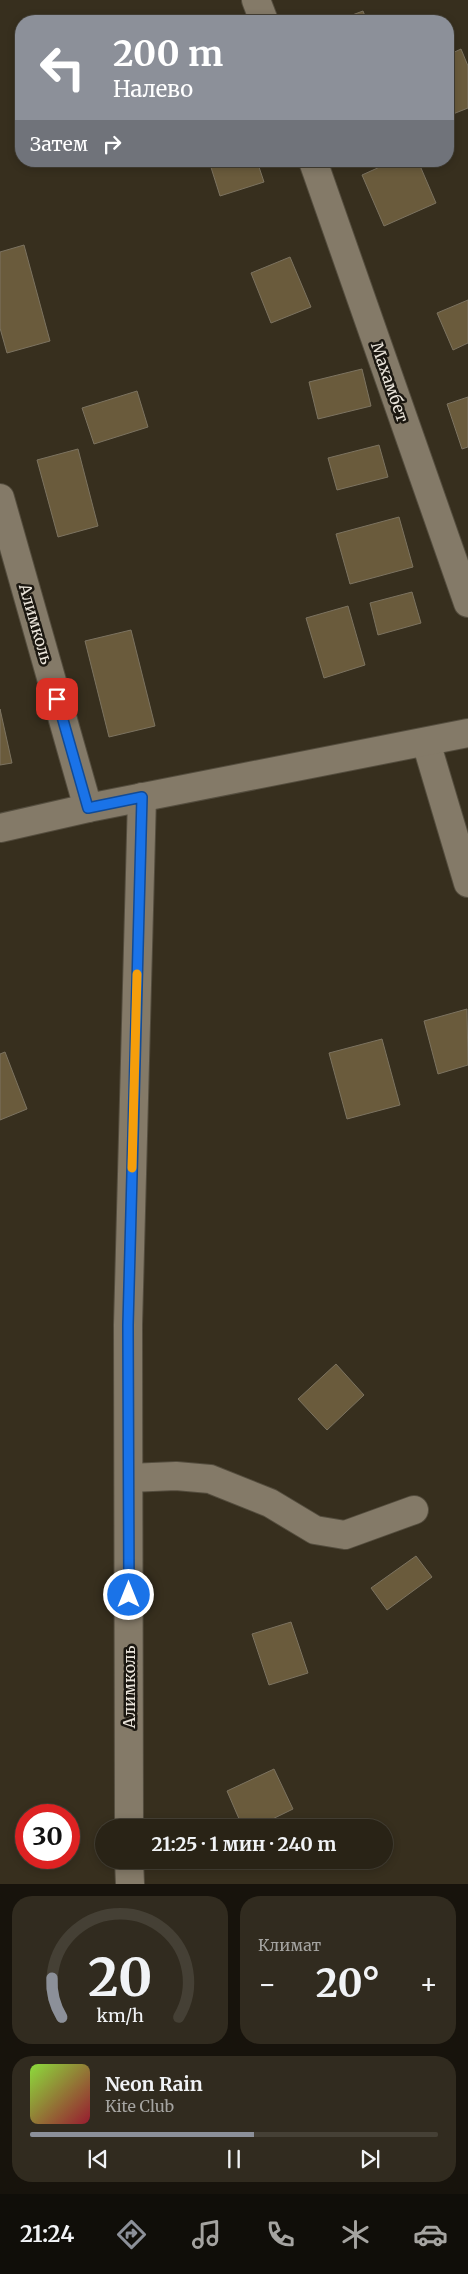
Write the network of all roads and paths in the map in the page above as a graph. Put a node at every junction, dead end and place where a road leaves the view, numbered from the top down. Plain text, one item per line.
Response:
1 (256, 0) edge
2 (262, 15) edge
3 (315, 167) edge
4 (0, 498) edge
5 (468, 603) edge
6 (468, 733) edge
7 (426, 742) junction
8 (142, 797) junction
9 (88, 808) junction
10 (0, 828) edge
11 (468, 883) edge
12 (129, 1478) junction
13 (414, 1510) dead end
14 (129, 1819) edge
15 (130, 1869) edge
16 (130, 1884) edge

1 - 2 street
3 - 5 street, Махамбет
4 - 9 street, Алимколь
6 - 7 street
7 - 8 street
7 - 11 street
8 - 9 street
8 - 12 street, Алимколь
9 - 10 street
12 - 13 street
12 - 14 street, Алимколь
15 - 16 street

